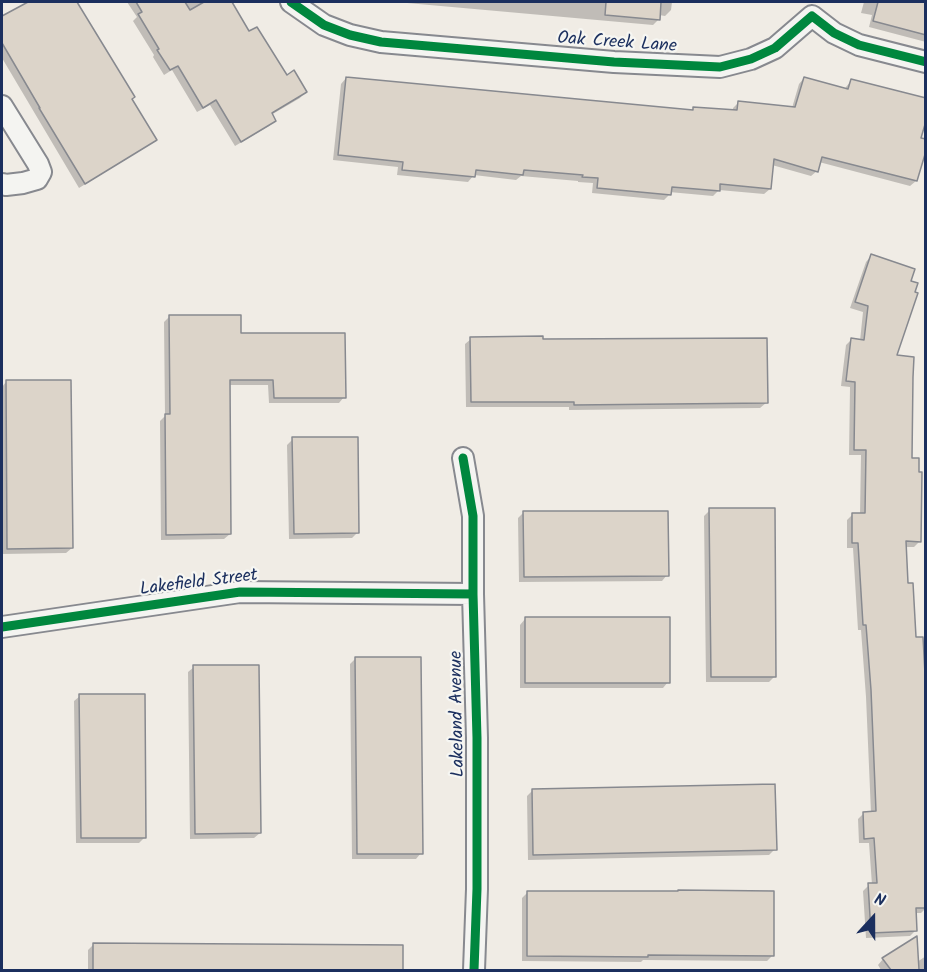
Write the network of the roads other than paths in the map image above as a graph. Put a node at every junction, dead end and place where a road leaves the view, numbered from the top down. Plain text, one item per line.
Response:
1 (291, 2) edge
2 (817, 9) edge
3 (926, 62) edge
4 (2, 106) edge
5 (2, 184) edge
6 (463, 458) dead end
7 (473, 594) junction
8 (2, 627) edge
9 (474, 970) edge

1 - 2 street, Oak Creek Lane
2 - 3 street, Oak Creek Lane
4 - 5 street
6 - 7 street, Lakeland Avenue
7 - 8 street, Lakefield Street
7 - 9 street, Lakeland Avenue

